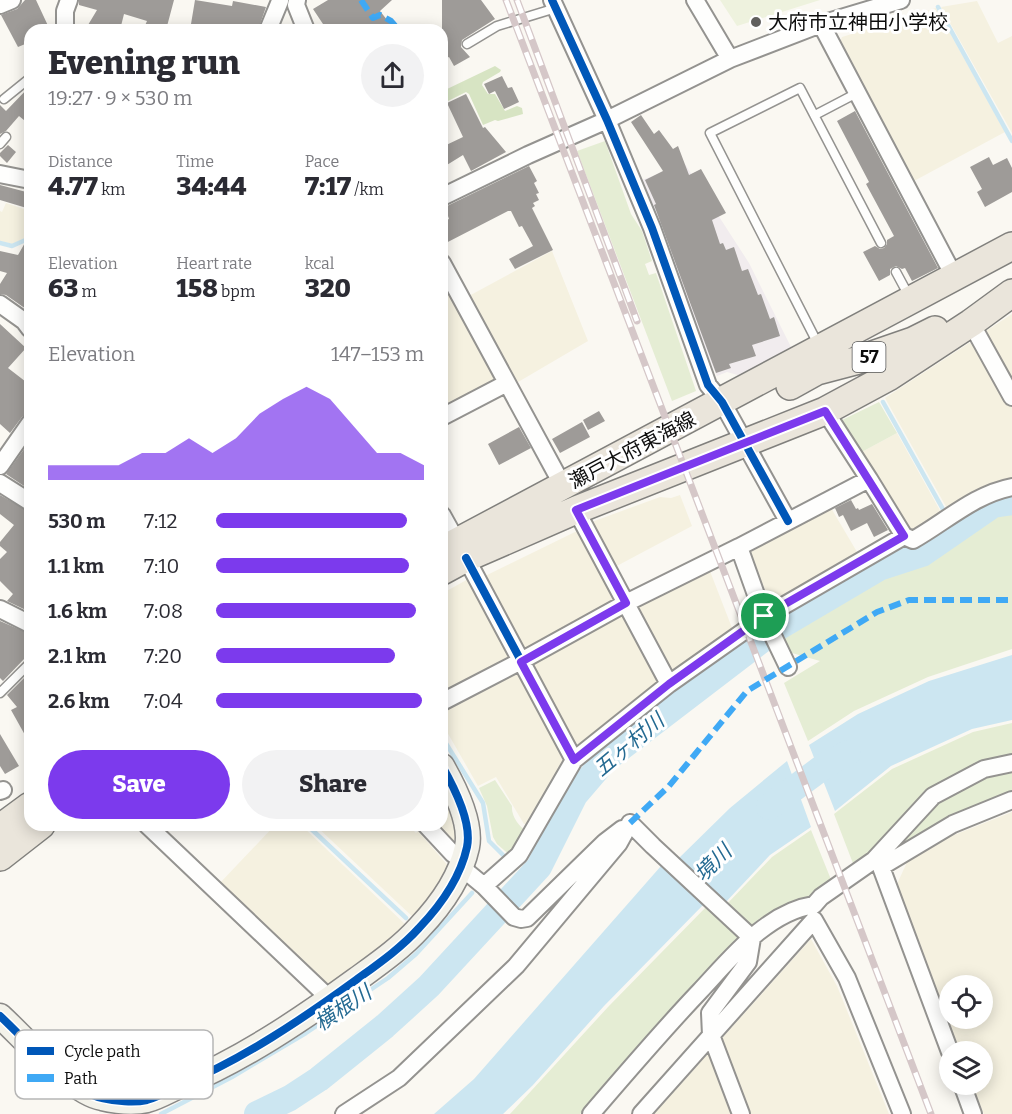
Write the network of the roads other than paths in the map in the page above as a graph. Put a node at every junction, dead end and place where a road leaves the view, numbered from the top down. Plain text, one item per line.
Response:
1 (12, 0) edge
2 (69, 0) edge
3 (695, 0) edge
4 (901, 0) edge
5 (286, 2) edge
6 (554, 4) edge
7 (0, 5) edge
8 (64, 24) edge
9 (272, 24) edge
10 (302, 24) edge
11 (821, 24) junction
12 (467, 44) dead end
13 (730, 59) junction
14 (24, 83) edge
15 (857, 93) junction
16 (4, 99) dead end
17 (815, 115) junction
18 (607, 120) junction
19 (0, 174) edge
20 (24, 179) edge
21 (448, 194) edge
22 (881, 243) dead end
23 (1012, 246) edge
24 (896, 272) dead end
25 (448, 273) edge
26 (955, 278) junction
27 (1012, 287) edge
28 (1012, 293) edge
29 (911, 301) junction
30 (0, 303) edge
31 (24, 321) edge
32 (971, 323) junction
33 (820, 350) junction
34 (507, 383) junction
35 (1012, 397) edge
36 (722, 402) junction
37 (825, 411) junction
38 (448, 414) edge
39 (24, 431) edge
40 (745, 444) junction
41 (1, 461) edge
42 (869, 479) junction
43 (0, 483) edge
44 (563, 486) junction
45 (1012, 487) edge
46 (24, 498) edge
47 (576, 510) junction
48 (788, 521) junction
49 (448, 531) edge
50 (904, 536) junction
51 (739, 547) junction
52 (455, 550) edge
53 (626, 603) junction
54 (0, 609) edge
55 (764, 617) junction
56 (24, 621) edge
57 (521, 662) junction
58 (788, 667) dead end
59 (24, 669) edge
60 (669, 684) junction
61 (0, 693) edge
62 (448, 699) edge
63 (574, 760) junction
64 (1012, 763) edge
65 (448, 780) edge
66 (1012, 800) edge
67 (24, 810) edge
68 (630, 823) junction
69 (0, 828) edge
70 (33, 831) edge
71 (153, 831) edge
72 (432, 831) edge
73 (0, 857) edge
74 (463, 861) junction
75 (877, 863) junction
76 (486, 888) junction
77 (814, 913) junction
78 (752, 938) junction
79 (330, 999) junction
80 (0, 1016) edge
81 (15, 1030) edge
82 (711, 1035) junction
83 (946, 1041) edge
84 (213, 1072) edge
85 (966, 1095) edge
86 (101, 1099) edge
87 (149, 1099) edge
88 (116, 1107) edge
89 (344, 1114) edge
90 (591, 1114) edge
91 (641, 1114) edge
92 (741, 1114) edge
93 (902, 1114) edge
94 (973, 1114) edge

1 - 7 street
2 - 8 street
3 - 13 street
4 - 11 street
5 - 9 street
5 - 10 street
6 - 12 lane
6 - 18 street
11 - 13 street
11 - 15 street
13 - 18 street
14 - 16 lane
15 - 17 lane
15 - 26 street
17 - 22 lane
17 - 33 lane
18 - 21 street
18 - 36 street
19 - 20 street
23 - 26 main road, 瀬戸大府東海線 / 57
24 - 29 lane
25 - 34 street
26 - 29 main road, 瀬戸大府東海線 / 57
27 - 36 main road, 57
28 - 32 main road, 瀬戸大府東海線 / 57
29 - 33 main road, 瀬戸大府東海線 / 57
30 - 31 street
32 - 35 street
32 - 37 main road, 瀬戸大府東海線 / 57
33 - 36 main road, 瀬戸大府東海線 / 57
34 - 38 street
34 - 44 street
36 - 40 street
36 - 44 main road, 瀬戸大府東海線 / 57
37 - 40 main road, 瀬戸大府東海線 / 57
37 - 42 street
39 - 41 street
40 - 47 main road, 瀬戸大府東海線 / 57
40 - 48 street
42 - 48 street
42 - 50 street
43 - 46 street
44 - 52 main road, 瀬戸大府東海線 / 57
45 - 50 street
47 - 52 main road, 瀬戸大府東海線 / 57
47 - 53 street
48 - 51 street
49 - 52 street
50 - 55 street
51 - 53 street
51 - 55 street
52 - 57 street
53 - 57 street
53 - 60 street
54 - 56 street
55 - 58 street
55 - 60 street
57 - 62 street
57 - 63 street
59 - 61 lane
60 - 63 street
63 - 76 street
64 - 75 street
65 - 74 street
66 - 75 street
67 - 69 main road
68 - 76 street
68 - 78 street
68 - 89 street
70 - 73 main road
71 - 79 street
72 - 74 street
74 - 76 street
74 - 79 street
75 - 77 street
75 - 83 street
77 - 78 street
77 - 82 street
77 - 93 street
78 - 82 street
78 - 90 street
79 - 84 street
80 - 81 street
82 - 91 street
82 - 92 street
85 - 94 street
86 - 88 street
87 - 88 street

